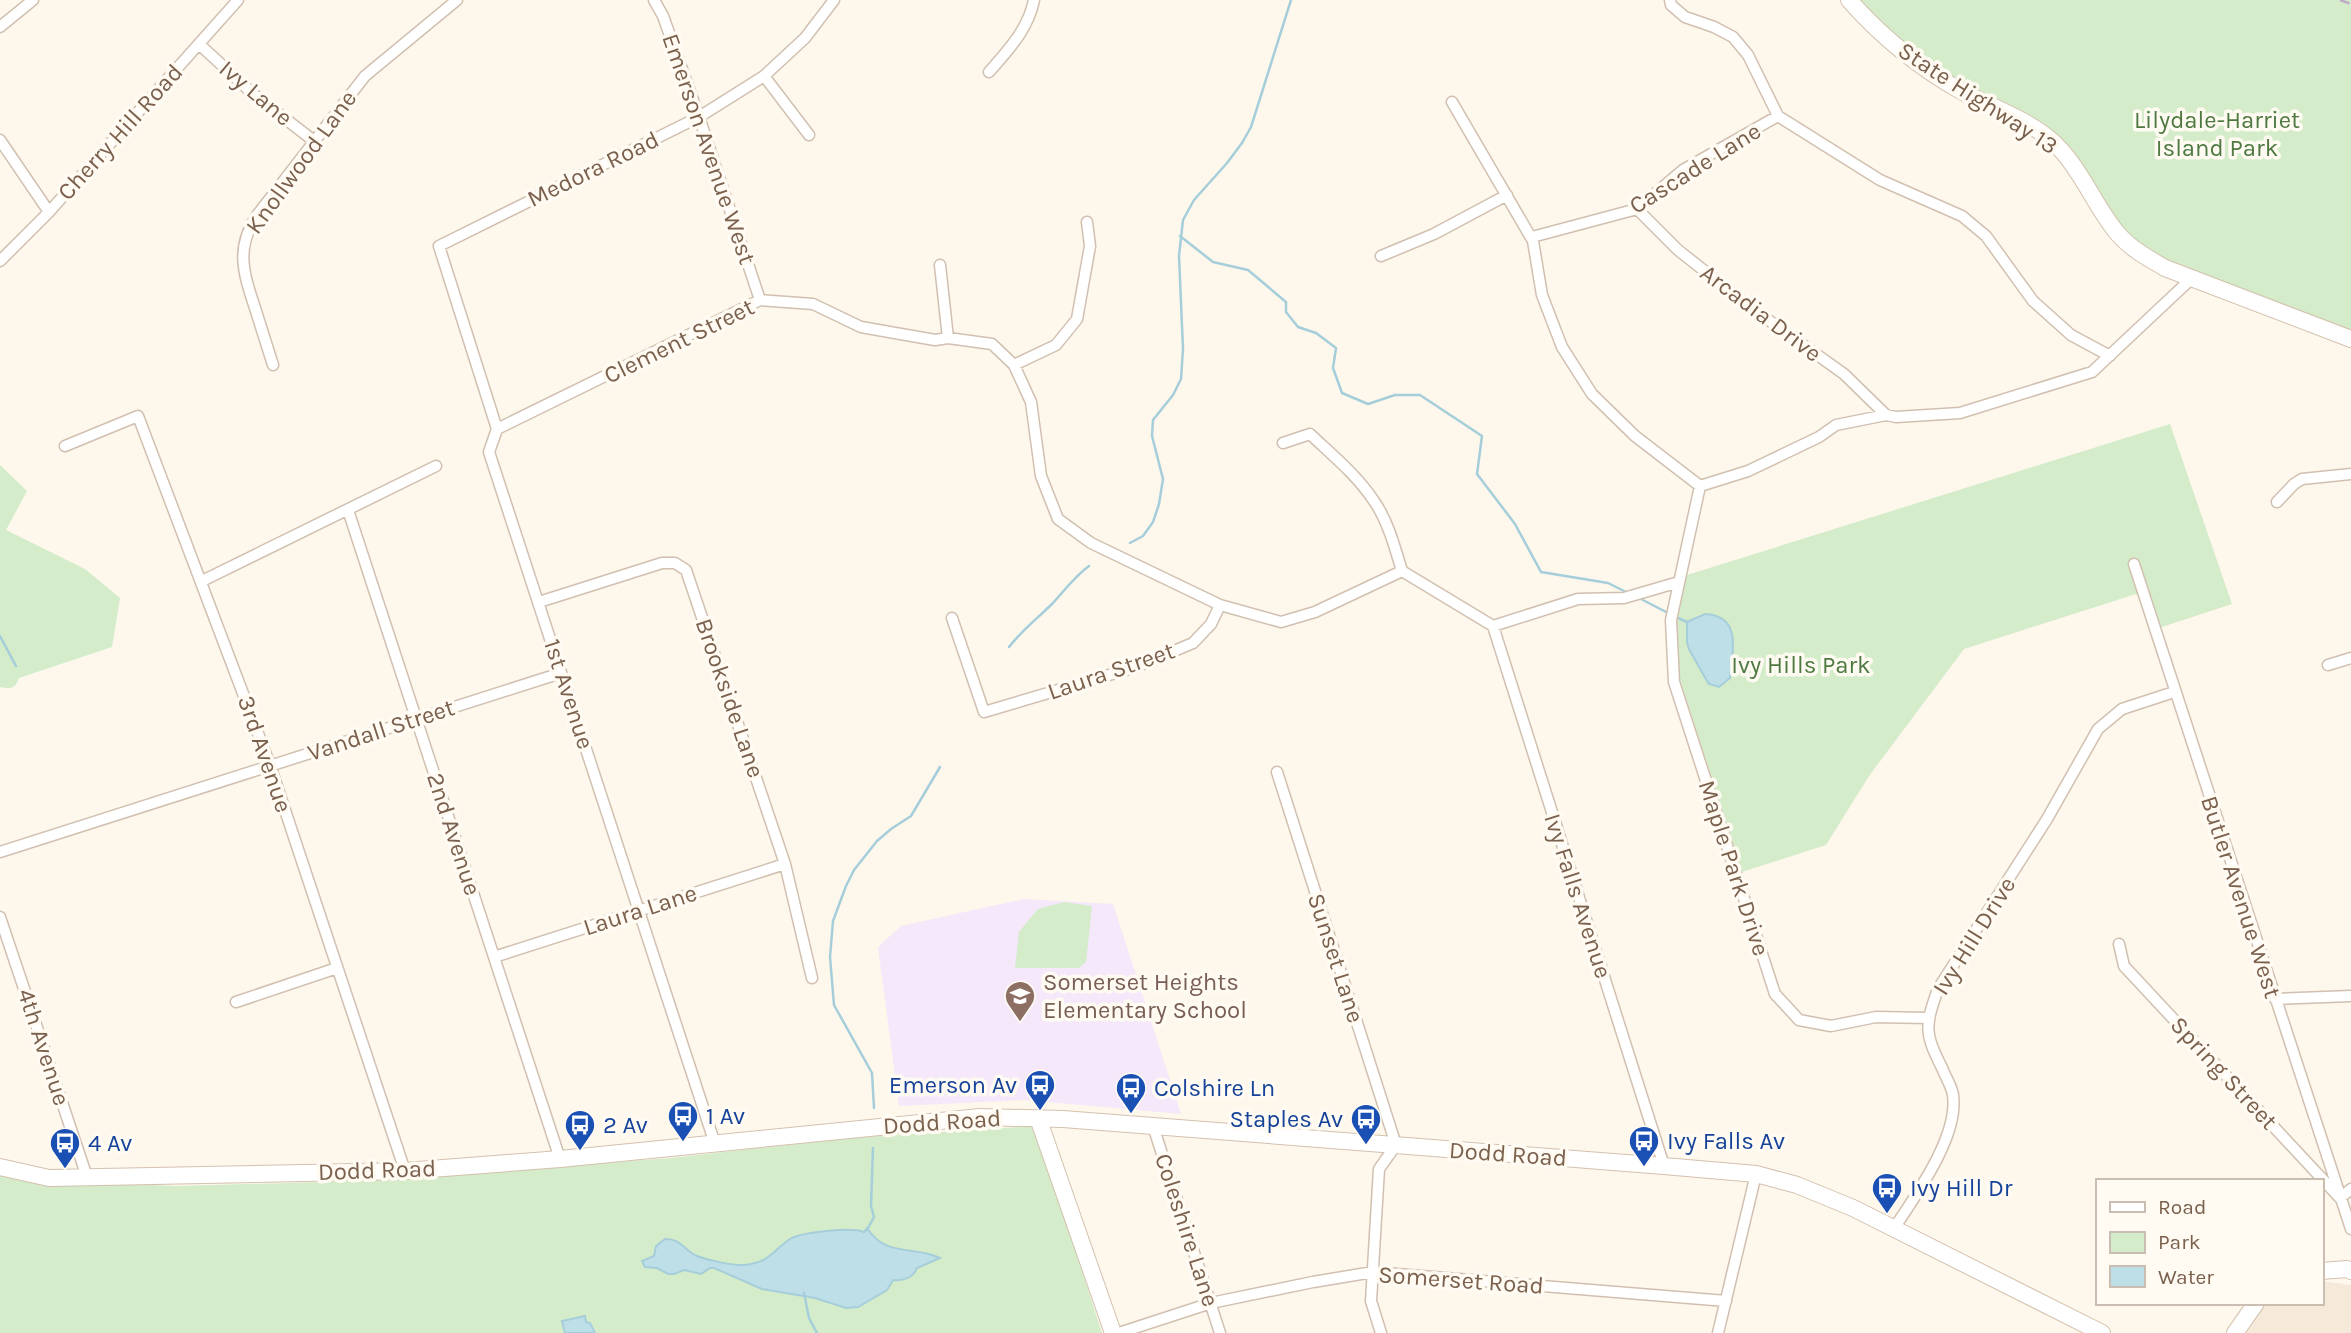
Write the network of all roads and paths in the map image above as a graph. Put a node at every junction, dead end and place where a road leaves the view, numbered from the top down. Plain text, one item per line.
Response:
1 (33, 0) edge
2 (237, 0) edge
3 (457, 0) edge
4 (654, 0) edge
5 (834, 0) edge
6 (1034, 0) edge
7 (1670, 0) edge
8 (1849, 0) edge
9 (0, 27) edge
10 (199, 44) junction
11 (989, 72) dead end
12 (764, 76) junction
13 (1452, 102) dead end
14 (1778, 116) junction
15 (699, 117) junction
16 (809, 135) dead end
17 (0, 140) edge
18 (314, 141) junction
19 (1507, 195) junction
20 (1637, 209) junction
21 (49, 212) junction
22 (1087, 222) dead end
23 (1532, 240) junction
24 (439, 246) joint
25 (1381, 256) dead end
26 (0, 261) edge
27 (940, 265) dead end
28 (2191, 279) junction
29 (760, 300) junction
30 (948, 338) junction
31 (2351, 339) edge
32 (2110, 356) junction
33 (1014, 365) junction
34 (273, 366) dead end
35 (1886, 415) junction
36 (497, 429) junction
37 (1283, 443) dead end
38 (65, 446) dead end
39 (436, 466) dead end
40 (2351, 474) edge
41 (1700, 486) junction
42 (2277, 502) dead end
43 (348, 510) junction
44 (2134, 564) dead end
45 (1402, 571) junction
46 (202, 581) junction
47 (1679, 582) junction
48 (538, 602) junction
49 (1220, 604) junction
50 (952, 618) dead end
51 (1493, 626) junction
52 (2351, 658) edge
53 (2328, 666) dead end
54 (561, 673) junction
55 (2174, 692) junction
56 (416, 719) junction
57 (270, 765) junction
58 (1277, 772) dead end
59 (0, 852) edge
60 (785, 864) junction
61 (640, 910) junction
62 (0, 917) edge
63 (2119, 944) dead end
64 (494, 957) junction
65 (337, 968) junction
66 (812, 978) dead end
67 (2351, 996) edge
68 (2274, 999) junction
69 (236, 1002) dead end
70 (1927, 1018) junction
71 (1038, 1118) junction
72 (1153, 1126) junction
73 (715, 1144) junction
74 (1396, 1145) junction
75 (560, 1159) junction
76 (1664, 1166) junction
77 (0, 1167) edge
78 (405, 1171) junction
79 (1756, 1174) junction
80 (87, 1177) junction
81 (2322, 1179) edge
82 (2323, 1180) edge
83 (2351, 1189) edge
84 (2340, 1198) junction
85 (2351, 1229) edge
86 (1893, 1230) junction
87 (2351, 1271) edge
88 (1373, 1272) junction
89 (2323, 1272) edge
90 (1726, 1301) junction
91 (1211, 1303) junction
92 (2255, 1305) edge
93 (1113, 1333) edge
94 (1119, 1333) edge
95 (1220, 1333) edge
96 (1381, 1333) edge
97 (1718, 1333) edge
98 (2102, 1333) edge
99 (2235, 1333) edge

1 - 9 street
2 - 10 street, Cherry Hill Road
3 - 18 street, Knollwood Lane
4 - 15 street, Emerson Avenue West
5 - 12 street, Medora Road
6 - 11 street
7 - 14 street
8 - 28 main road, State Highway 13
10 - 18 street, Ivy Lane
10 - 21 street, Cherry Hill Road
12 - 15 street, Medora Road
12 - 16 street
13 - 19 street
14 - 20 street, Cascade Lane
14 - 32 street
15 - 24 street, Medora Road
15 - 29 street, Emerson Avenue West
17 - 21 street
18 - 34 street, Knollwood Lane
19 - 23 street
19 - 25 street
20 - 23 street, Cascade Lane
20 - 35 street, Arcadia Drive
21 - 26 street, Cherry Hill Road
22 - 33 street
23 - 41 street
24 - 36 street, 1st Avenue
27 - 30 street
28 - 31 main road, State Highway 13
28 - 32 street
29 - 30 street, Clement Street
29 - 36 street, Clement Street
30 - 33 street, Clement Street
32 - 35 street
33 - 49 street
35 - 41 street
36 - 48 street, 1st Avenue
37 - 45 street
38 - 46 street, 3rd Avenue
39 - 43 street
40 - 42 street
41 - 47 street, Maple Park Drive
43 - 46 street
43 - 56 street, 2nd Avenue
44 - 55 street, Butler Avenue West
45 - 49 street
45 - 51 street
46 - 57 street, 3rd Avenue
47 - 51 street
47 - 70 street, Maple Park Drive
48 - 54 street, 1st Avenue
48 - 60 street, Brookside Lane
49 - 50 street, Laura Street
51 - 76 street, Ivy Falls Avenue
52 - 53 street
54 - 56 street, Vandall Street
54 - 61 street, 1st Avenue
55 - 68 street, Butler Avenue West
55 - 70 street, Ivy Hill Drive
56 - 57 street, Vandall Street
56 - 64 street, 2nd Avenue
57 - 59 street, Vandall Street
57 - 65 street, 3rd Avenue
58 - 74 street, Sunset Lane
60 - 61 street, Laura Lane
60 - 66 street, Brookside Lane
61 - 64 street, Laura Lane
61 - 73 street, 1st Avenue
62 - 80 street, 4th Avenue
63 - 81 street, Spring Street
64 - 75 street, 2nd Avenue
65 - 69 street
65 - 78 street, 3rd Avenue
67 - 68 street
68 - 84 street, Butler Avenue West
70 - 86 street, Ivy Hill Drive
71 - 72 main road, Dodd Road
71 - 73 main road, Dodd Road
71 - 93 main road
72 - 74 main road, Dodd Road
72 - 91 street, Coleshire Lane
73 - 75 main road, Dodd Road
74 - 76 main road, Dodd Road
74 - 88 street
75 - 78 main road, Dodd Road
76 - 79 main road, Dodd Road
77 - 80 main road, Dodd Road
78 - 80 main road, Dodd Road
79 - 86 main road, Dodd Road
79 - 90 street
82 - 84 street, Spring Street
83 - 84 street
84 - 85 street, Butler Avenue West
86 - 98 main road, Dodd Road
87 - 89 main road
88 - 90 street, Somerset Road
88 - 91 street, Somerset Road
88 - 96 street
90 - 97 street
91 - 94 street, Somerset Road
91 - 95 street, Coleshire Lane
92 - 99 main road

